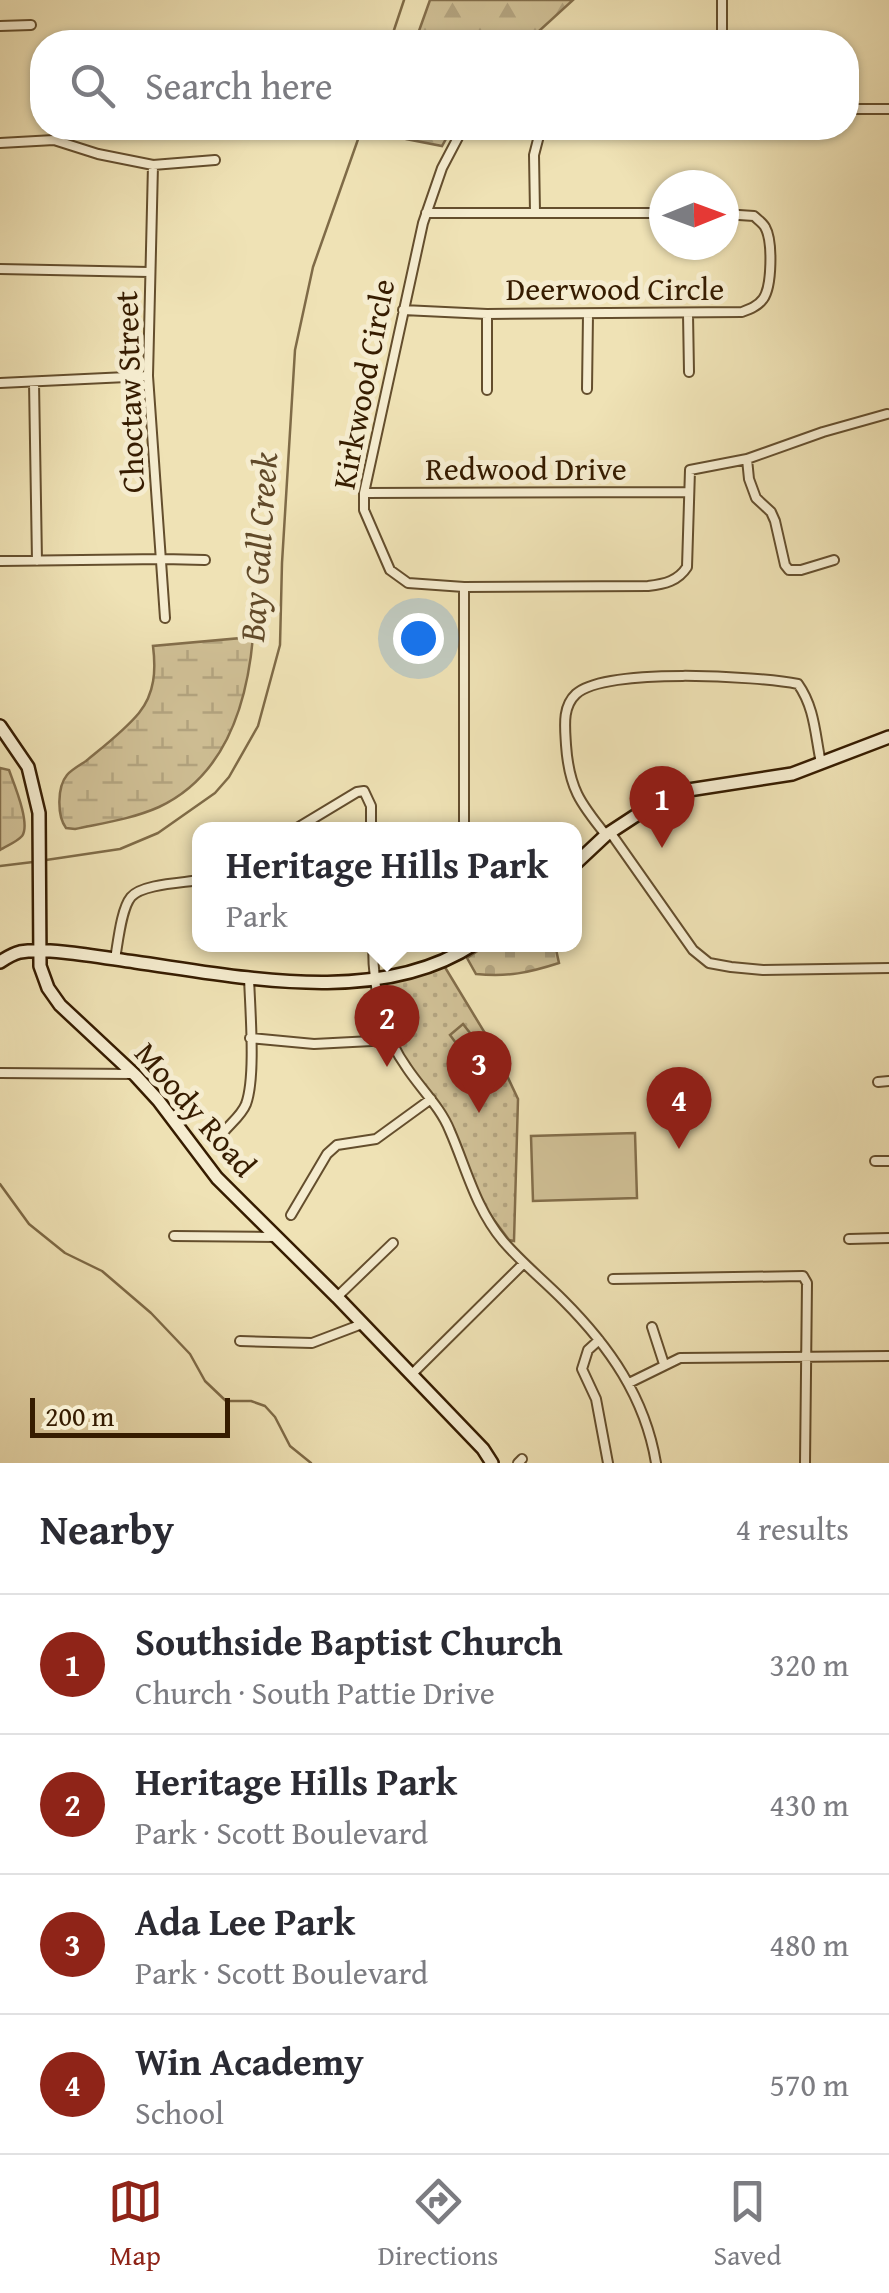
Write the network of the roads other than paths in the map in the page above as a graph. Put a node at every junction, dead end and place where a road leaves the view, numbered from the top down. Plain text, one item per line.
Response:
1 (722, 0) edge
2 (30, 25) dead end
3 (0, 26) edge
4 (722, 30) edge
5 (859, 109) edge
6 (889, 109) edge
7 (457, 140) edge
8 (538, 140) edge
9 (0, 143) edge
10 (214, 160) dead end
11 (152, 165) junction
12 (535, 212) junction
13 (426, 213) junction
14 (649, 213) edge
15 (739, 215) edge
16 (0, 270) edge
17 (149, 272) junction
18 (403, 310) junction
19 (488, 314) junction
20 (688, 314) junction
21 (588, 315) junction
22 (689, 372) dead end
23 (148, 376) junction
24 (0, 382) edge
25 (34, 382) junction
26 (588, 389) dead end
27 (487, 390) dead end
28 (887, 414) edge
29 (747, 459) junction
30 (688, 492) junction
31 (364, 493) junction
32 (163, 558) junction
33 (205, 560) dead end
34 (834, 560) dead end
35 (0, 561) edge
36 (37, 561) junction
37 (464, 587) junction
38 (165, 618) dead end
39 (0, 726) edge
40 (889, 736) edge
41 (822, 764) junction
42 (307, 822) edge
43 (372, 822) edge
44 (464, 822) edge
45 (608, 834) junction
46 (582, 858) edge
47 (192, 881) edge
48 (40, 916) junction
49 (40, 952) junction
50 (373, 952) edge
51 (460, 952) edge
52 (70, 954) junction
53 (115, 959) junction
54 (0, 962) edge
55 (889, 968) edge
56 (249, 977) junction
57 (374, 980) junction
58 (250, 1038) junction
59 (391, 1040) junction
60 (0, 1073) edge
61 (132, 1074) junction
62 (878, 1082) dead end
63 (889, 1082) edge
64 (431, 1099) junction
65 (217, 1142) dead end
66 (876, 1161) dead end
67 (889, 1161) edge
68 (292, 1215) dead end
69 (174, 1236) dead end
70 (276, 1237) junction
71 (889, 1238) edge
72 (849, 1239) dead end
73 (393, 1243) dead end
74 (524, 1262) junction
75 (613, 1279) dead end
76 (337, 1298) junction
77 (362, 1324) junction
78 (652, 1327) dead end
79 (599, 1340) junction
80 (240, 1341) dead end
81 (889, 1356) edge
82 (806, 1357) junction
83 (664, 1364) junction
84 (411, 1375) junction
85 (630, 1383) junction
86 (492, 1463) edge
87 (608, 1463) edge
88 (656, 1463) edge
89 (805, 1463) edge

1 - 4 street
2 - 3 street
5 - 6 street
7 - 13 street, Kirkwood Circle
8 - 12 street
9 - 11 street
10 - 11 street
11 - 17 street, Choctaw Street
12 - 13 street
12 - 14 street
13 - 18 street, Kirkwood Circle
15 - 20 street, Deerwood Circle
16 - 17 street
17 - 23 street, Choctaw Street
18 - 19 street, Deerwood Circle
18 - 31 street, Kirkwood Circle
19 - 21 street, Deerwood Circle
19 - 27 street
20 - 21 street, Deerwood Circle
20 - 22 street
21 - 26 street
23 - 25 street
23 - 32 street, Choctaw Street
24 - 25 street
25 - 36 street
28 - 29 street
29 - 30 street
29 - 34 street
30 - 31 street, Redwood Drive
30 - 37 street, Kirkwood Circle
31 - 37 street, Kirkwood Circle
32 - 33 street
32 - 36 street
32 - 38 street, Choctaw Street
35 - 36 street
37 - 44 street
39 - 48 street, Moody Road
40 - 41 street
41 - 45 street
41 - 45 street
42 - 43 street
45 - 46 street
45 - 55 street
47 - 53 street
48 - 49 street, Moody Road
48 - 52 street
49 - 52 street
49 - 54 street
49 - 61 street, Moody Road
50 - 57 street
51 - 57 street
52 - 53 street
53 - 56 street
56 - 57 street
56 - 58 street
57 - 59 street
58 - 59 street
58 - 65 street
59 - 64 street
60 - 61 street
61 - 70 street, Moody Road
62 - 63 street
64 - 68 street
64 - 74 street
66 - 67 street
69 - 70 street
70 - 76 street, Moody Road
71 - 72 street
73 - 76 street
74 - 79 street
74 - 84 street
75 - 82 street
76 - 77 street, Moody Road
77 - 80 street
77 - 84 street, Moody Road
78 - 83 street
79 - 85 street
79 - 87 street
81 - 82 street
82 - 83 street
82 - 89 street
83 - 85 street
84 - 86 street, Moody Road
85 - 88 street

